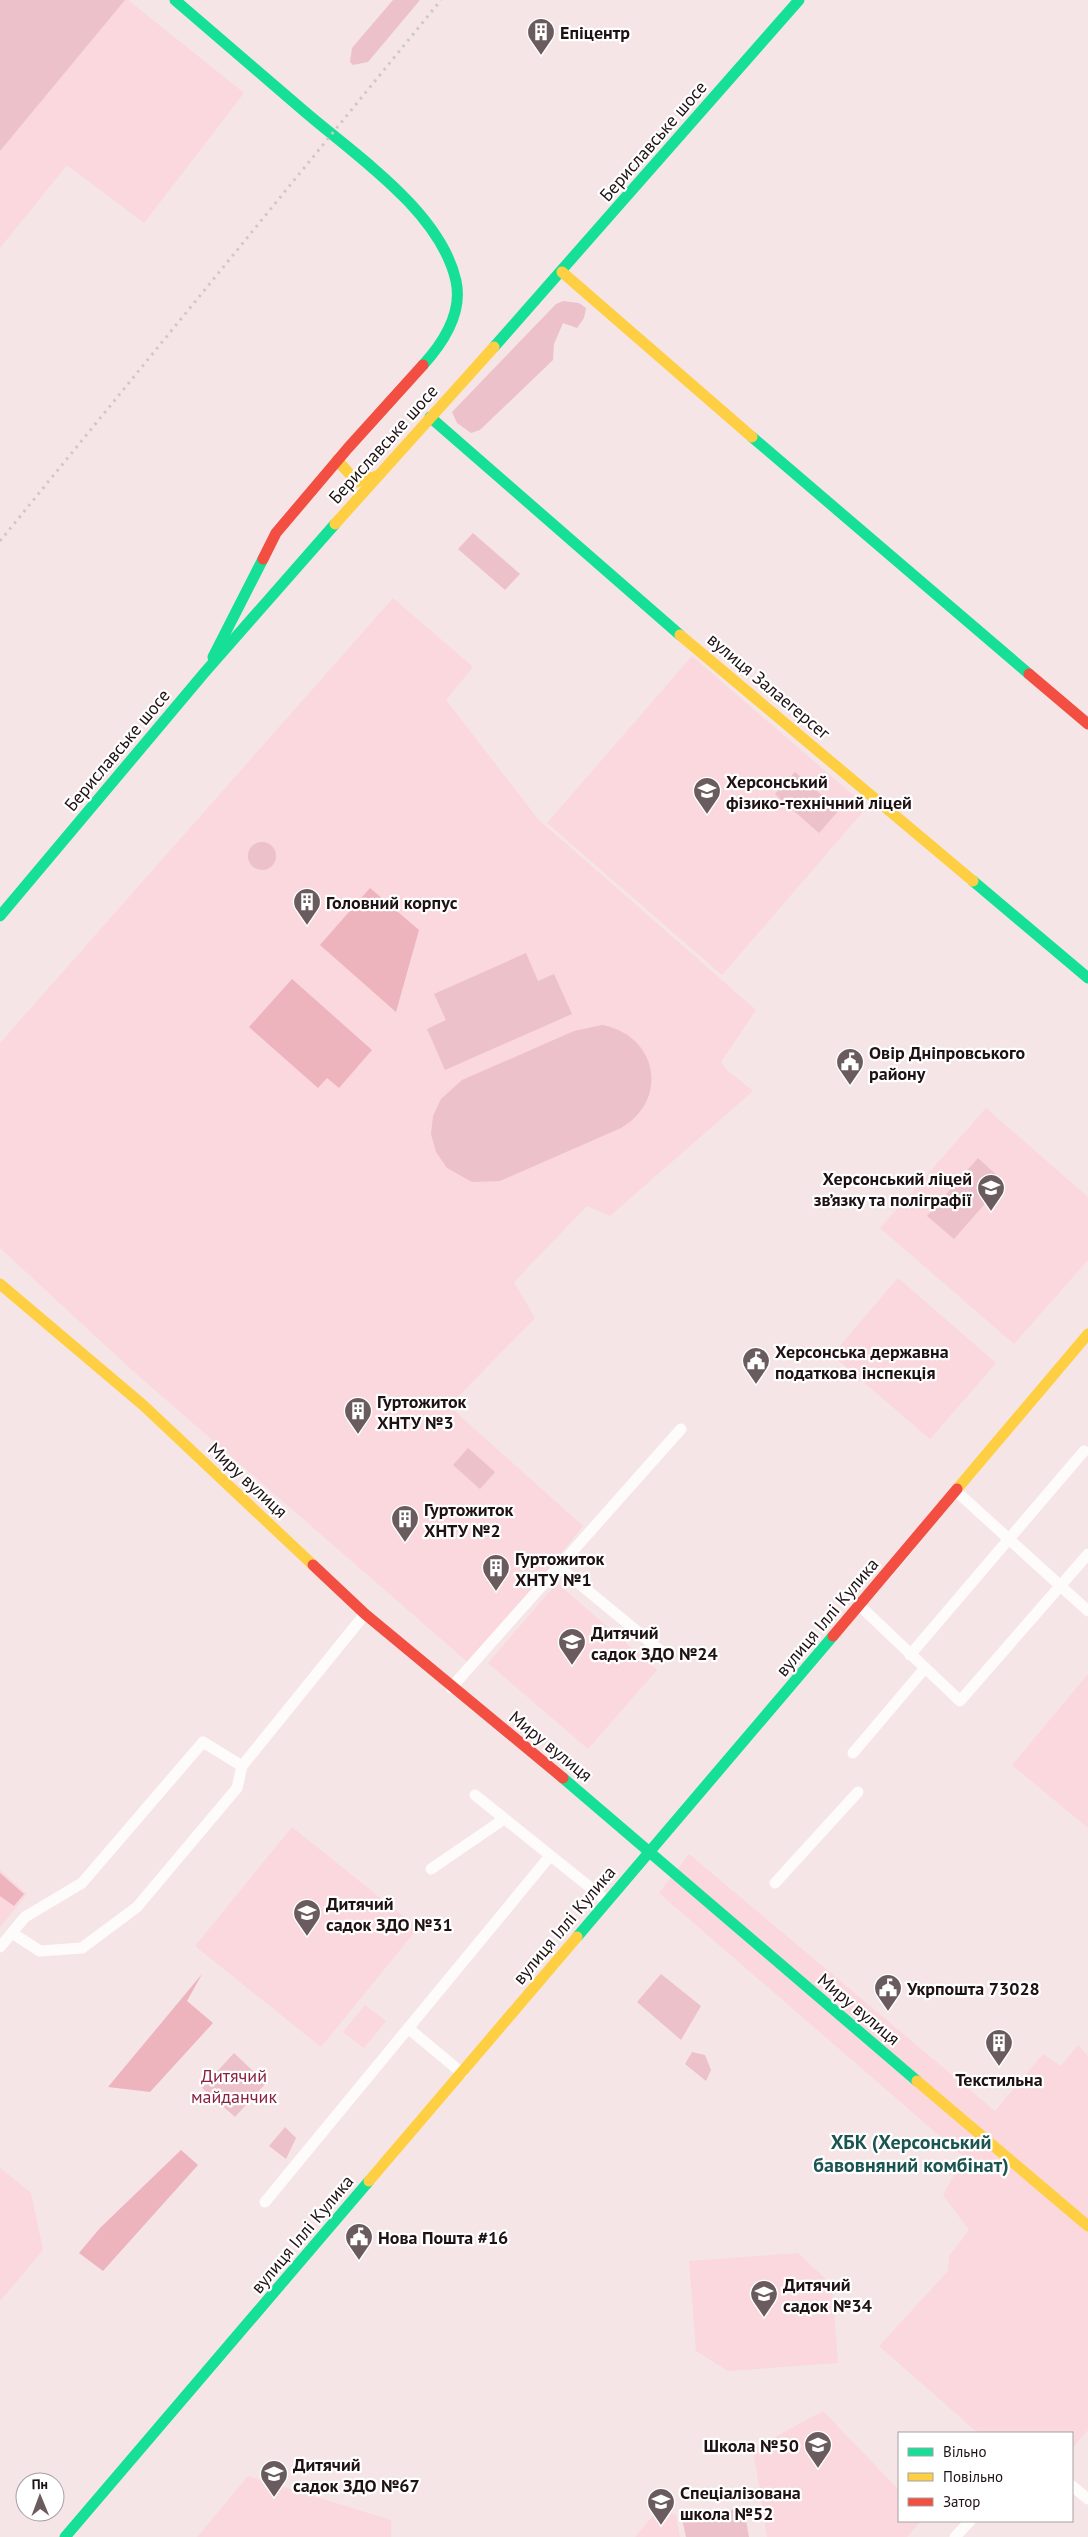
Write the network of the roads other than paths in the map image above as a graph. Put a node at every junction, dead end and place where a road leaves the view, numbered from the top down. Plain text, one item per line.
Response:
1 (175, 0) edge
2 (799, 0) edge
3 (562, 272) junction
4 (430, 417) junction
5 (337, 460) junction
6 (377, 476) junction
7 (206, 672) junction
8 (1088, 724) edge
9 (0, 916) edge
10 (1088, 978) edge
11 (0, 1284) edge
12 (1088, 1334) edge
13 (681, 1429) dead end
14 (1084, 1451) dead end
15 (956, 1491) junction
16 (1008, 1538) junction
17 (1088, 1554) edge
18 (558, 1567) junction
19 (1059, 1587) junction
20 (859, 1605) junction
21 (1088, 1611) edge
22 (365, 1614) junction
23 (661, 1651) dead end
24 (910, 1655) junction
25 (925, 1668) junction
26 (452, 1688) junction
27 (853, 1753) dead end
28 (242, 1766) junction
29 (858, 1792) dead end
30 (475, 1795) dead end
31 (504, 1819) junction
32 (649, 1851) junction
33 (550, 1856) junction
34 (431, 1869) dead end
35 (775, 1884) dead end
36 (607, 1901) junction
37 (12, 1933) junction
38 (0, 1947) edge
39 (408, 2028) junction
40 (462, 2073) junction
41 (265, 2202) dead end
42 (1088, 2226) edge
43 (1073, 2487) edge
44 (1087, 2497) edge
45 (969, 2522) edge
46 (66, 2537) edge
47 (955, 2537) edge

1 - 5 street
2 - 3 street, Бериславське шосе
3 - 4 street, Бериславське шосе
3 - 8 street
4 - 6 street, Бериславське шосе
4 - 10 street, вулиця Залаегерсег
5 - 6 street
5 - 7 street
6 - 7 street, Бериславське шосе
7 - 9 street, Бериславське шосе
11 - 22 street, Миру вулиця
12 - 15 street, вулиця Іллі Кулика
13 - 18 street
14 - 16 street
15 - 16 street
15 - 20 street, вулиця Іллі Кулика
16 - 19 street
16 - 24 street
17 - 19 street
18 - 23 street
18 - 26 street
19 - 21 street
19 - 25 street
20 - 24 street
20 - 32 street, вулиця Іллі Кулика
22 - 26 street, Миру вулиця
22 - 28 street
24 - 25 street
25 - 27 street
26 - 32 street, Миру вулиця
28 - 37 street
28 - 37 street
29 - 35 street
30 - 31 street
31 - 33 street
31 - 34 street
32 - 36 street, вулиця Іллі Кулика
32 - 42 street, Миру вулиця
33 - 36 street
33 - 39 street
36 - 40 street, вулиця Іллі Кулика
37 - 38 street
39 - 40 street
39 - 41 street
40 - 46 street, вулиця Іллі Кулика
43 - 44 street
45 - 47 street

